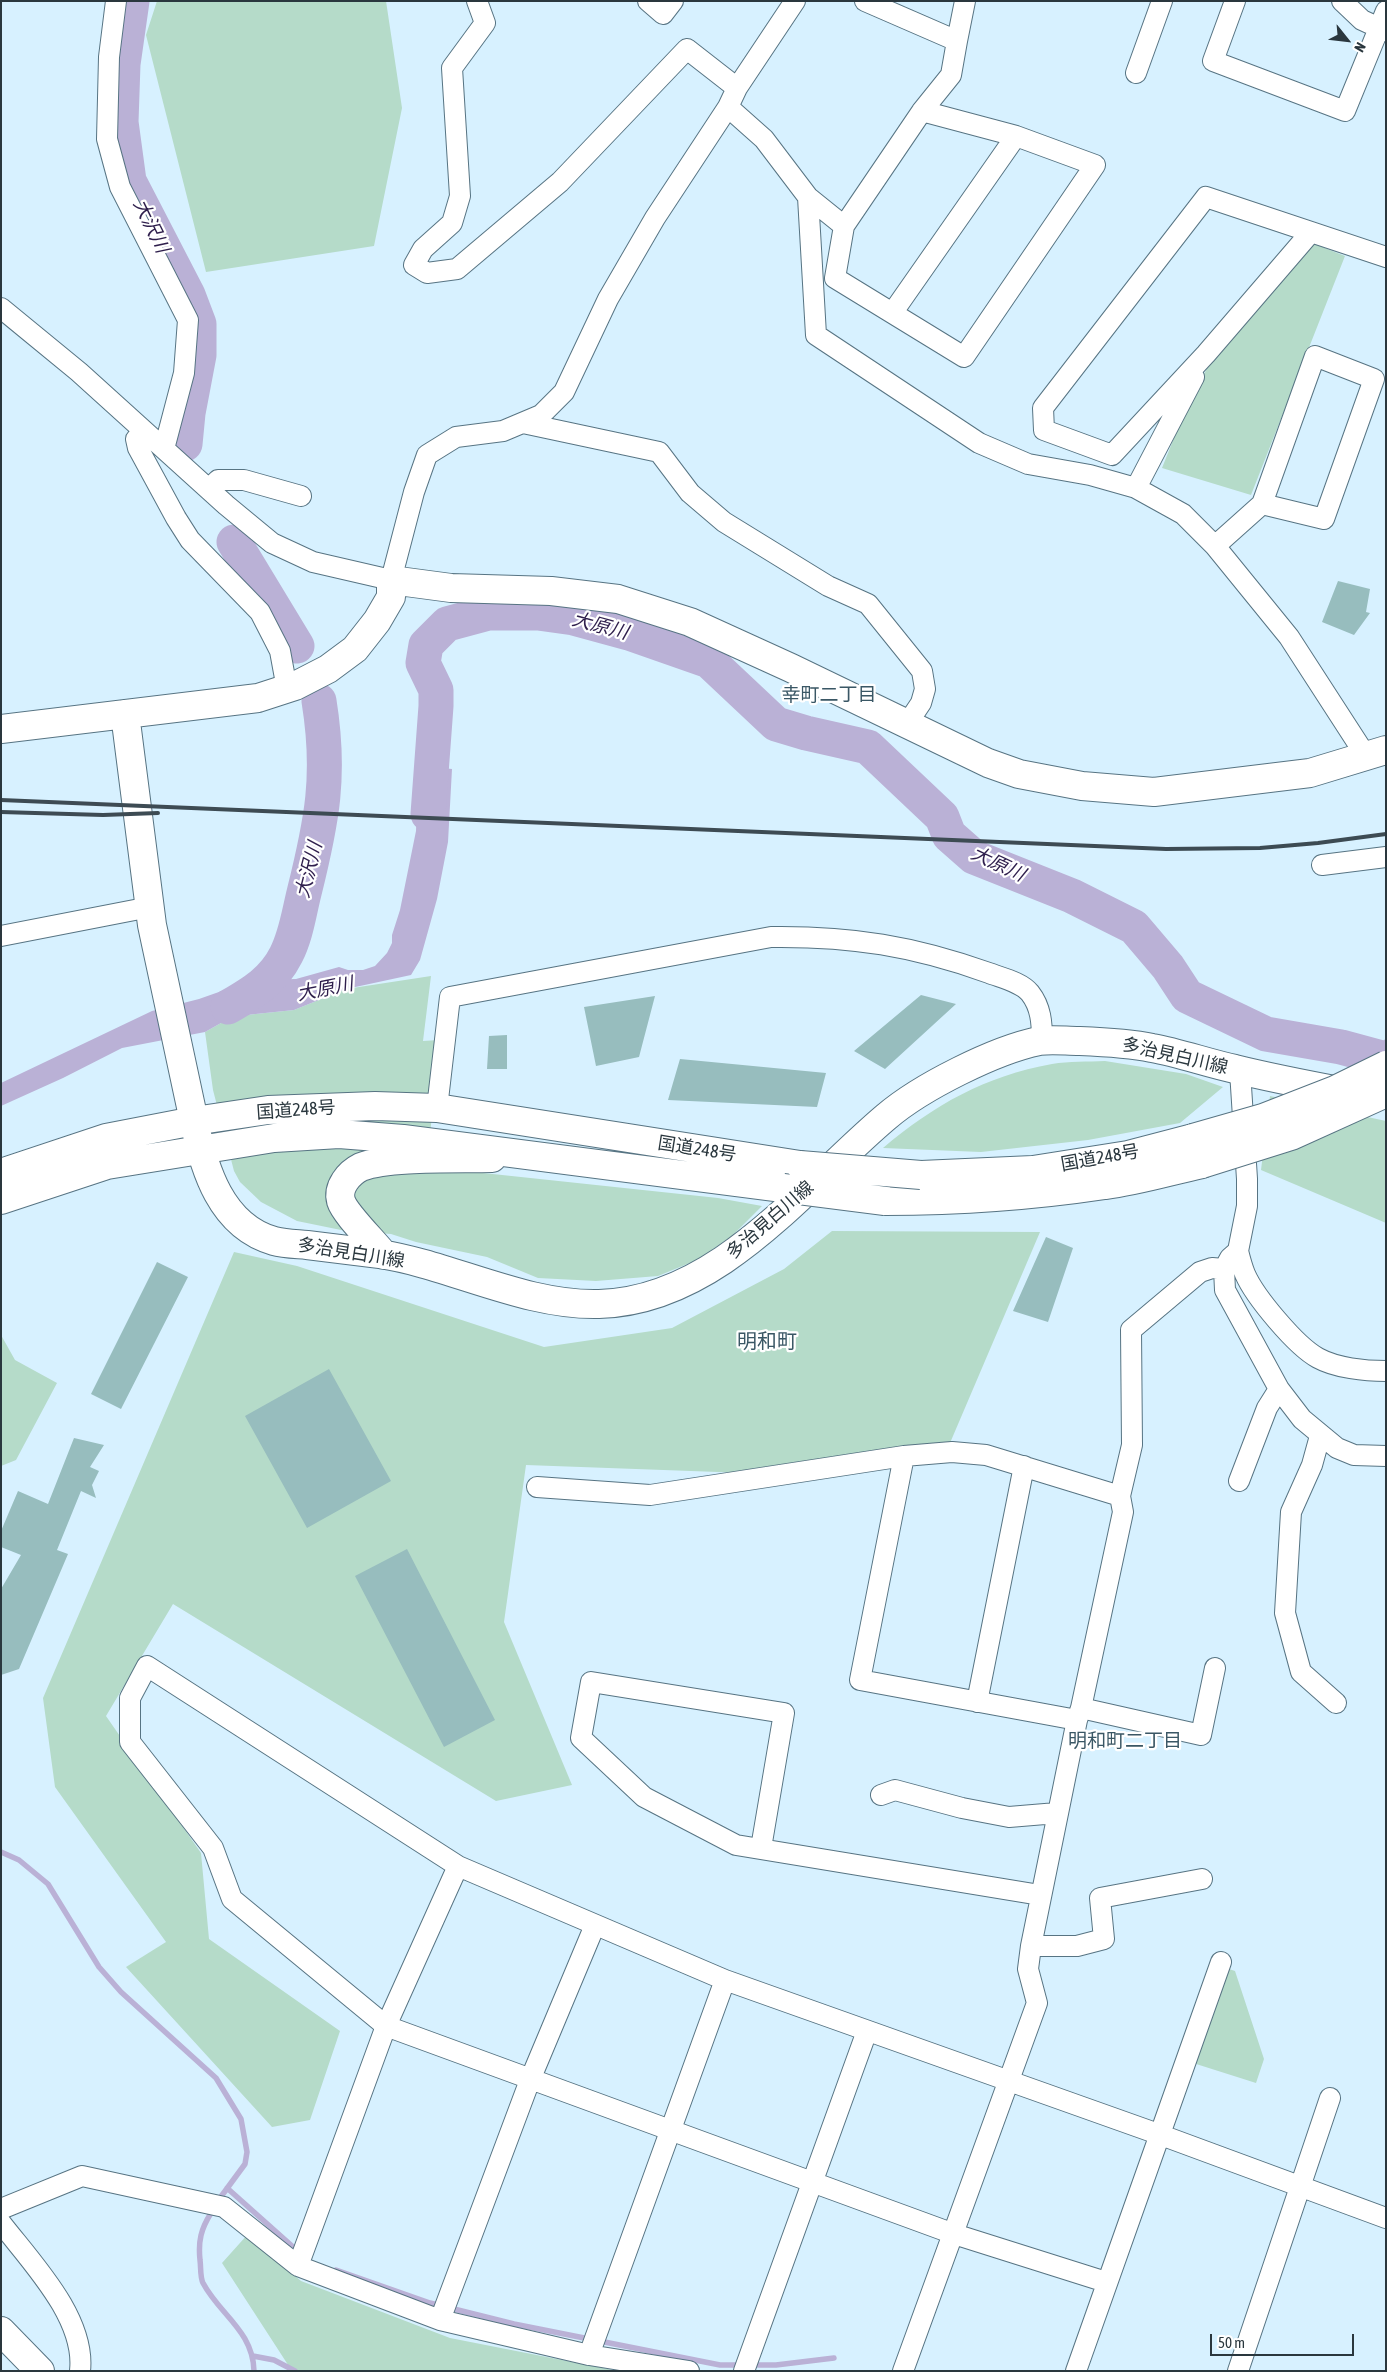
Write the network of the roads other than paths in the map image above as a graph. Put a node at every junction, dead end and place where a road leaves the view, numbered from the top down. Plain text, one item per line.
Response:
1 (116, 1) edge
2 (477, 1) edge
3 (648, 1) edge
4 (672, 1) edge
5 (796, 1) edge
6 (865, 1) edge
7 (965, 1) edge
8 (1162, 1) edge
9 (1235, 1) edge
10 (1342, 1) edge
11 (1383, 23) edge
12 (956, 41) junction
13 (1136, 73) dead end
14 (737, 88) junction
15 (728, 107) junction
16 (922, 111) junction
17 (1016, 136) junction
18 (808, 197) junction
19 (844, 226) junction
20 (1311, 232) junction
21 (1386, 257) edge
22 (1, 308) edge
23 (893, 312) junction
24 (1206, 354) junction
25 (523, 423) junction
26 (144, 431) junction
27 (164, 449) junction
28 (1136, 488) junction
29 (209, 489) junction
30 (301, 496) dead end
31 (1262, 504) junction
32 (1215, 546) junction
33 (391, 580) junction
34 (287, 689) junction
35 (125, 714) junction
36 (907, 724) junction
37 (1, 729) edge
38 (1376, 753) edge
39 (1386, 857) edge
40 (1322, 866) dead end
41 (151, 916) junction
42 (1, 936) edge
43 (1042, 1040) junction
44 (1386, 1065) edge
45 (1240, 1071) junction
46 (1386, 1093) edge
47 (1386, 1099) edge
48 (437, 1108) junction
49 (194, 1121) junction
50 (200, 1150) junction
51 (541, 1157) junction
52 (1, 1172) edge
53 (1, 1200) edge
54 (1238, 1251) junction
55 (384, 1255) junction
56 (1224, 1269) junction
57 (1386, 1371) edge
58 (1279, 1389) junction
59 (1320, 1436) junction
60 (904, 1456) junction
61 (1386, 1456) edge
62 (1024, 1466) junction
63 (1239, 1481) dead end
64 (537, 1488) dead end
65 (1120, 1496) junction
66 (1215, 1668) dead end
67 (977, 1702) junction
68 (1336, 1703) dead end
69 (1079, 1714) junction
70 (881, 1795) dead end
71 (1057, 1813) junction
72 (761, 1848) junction
73 (458, 1866) junction
74 (1202, 1879) dead end
75 (1040, 1895) junction
76 (595, 1925) junction
77 (1031, 1946) junction
78 (1221, 1962) dead end
79 (725, 1980) junction
80 (386, 2026) junction
81 (867, 2030) junction
82 (530, 2080) junction
83 (1009, 2082) junction
84 (1330, 2098) dead end
85 (669, 2130) junction
86 (1161, 2135) junction
87 (811, 2182) junction
88 (1302, 2186) junction
89 (1, 2209) edge
90 (1386, 2218) edge
91 (1, 2223) edge
92 (954, 2234) junction
93 (298, 2266) junction
94 (1106, 2282) junction
95 (440, 2320) junction
96 (1, 2331) edge
97 (589, 2355) junction
98 (40, 2371) edge
99 (80, 2371) edge
100 (689, 2371) edge
101 (744, 2371) edge
102 (904, 2371) edge
103 (1076, 2371) edge
104 (1238, 2371) edge

1 - 27 street
2 - 14 street
3 - 4 street
5 - 14 street
6 - 12 street
7 - 12 street
8 - 13 street
9 - 11 street
10 - 11 street
12 - 16 street
14 - 15 street
15 - 18 street
15 - 25 street
16 - 17 street
16 - 19 street
17 - 23 street
17 - 23 street
18 - 19 street
18 - 28 street
19 - 23 street
20 - 21 street
20 - 24 street
20 - 24 street
22 - 26 street
24 - 28 street
25 - 33 street
25 - 36 street
26 - 27 street
26 - 34 street
27 - 29 street
28 - 32 street
29 - 30 street
29 - 33 street
31 - 31 street
31 - 32 street
32 - 38 street
33 - 34 main road
33 - 36 main road
34 - 35 main road
35 - 37 main road
35 - 41 main road, 多治見白川線
36 - 38 main road
39 - 40 street
41 - 42 street
41 - 49 main road, 多治見白川線
43 - 45 main road, 多治見白川線
43 - 48 street
43 - 55 main road, 多治見白川線
44 - 48 main road, 国道248号, bridge
45 - 47 main road, 多治見白川線
45 - 54 street
46 - 51 main road, 国道248号, bridge
48 - 49 main road, 国道248号
49 - 50 main road, 多治見白川線
49 - 52 main road, 国道248号
50 - 51 main road, 国道248号
50 - 53 main road, 国道248号
50 - 55 main road, 多治見白川線
51 - 55 main road
54 - 56 street
54 - 57 street
56 - 58 street
56 - 65 street
58 - 59 street
58 - 63 street
59 - 61 street
59 - 68 street
60 - 62 street
60 - 64 street
60 - 67 street
62 - 65 street
62 - 67 street
65 - 69 street
66 - 69 street
67 - 69 street
69 - 71 street
70 - 71 street
71 - 75 street
72 - 72 street
72 - 75 street
73 - 76 street
73 - 80 street
73 - 80 street
74 - 77 street
75 - 77 street
76 - 79 street
76 - 82 street
77 - 83 street
78 - 86 street
79 - 81 street
79 - 85 street
80 - 82 street
80 - 93 street
81 - 83 street
81 - 87 street
82 - 85 street
82 - 95 street
83 - 86 street
83 - 92 street
84 - 88 street
85 - 87 street
85 - 97 street
86 - 88 street
86 - 94 street
87 - 92 street
87 - 101 street
88 - 90 street
88 - 104 street
89 - 93 street
91 - 99 street
92 - 94 street
92 - 102 street
93 - 95 street
94 - 103 street
95 - 97 street
96 - 98 main road
97 - 100 street

